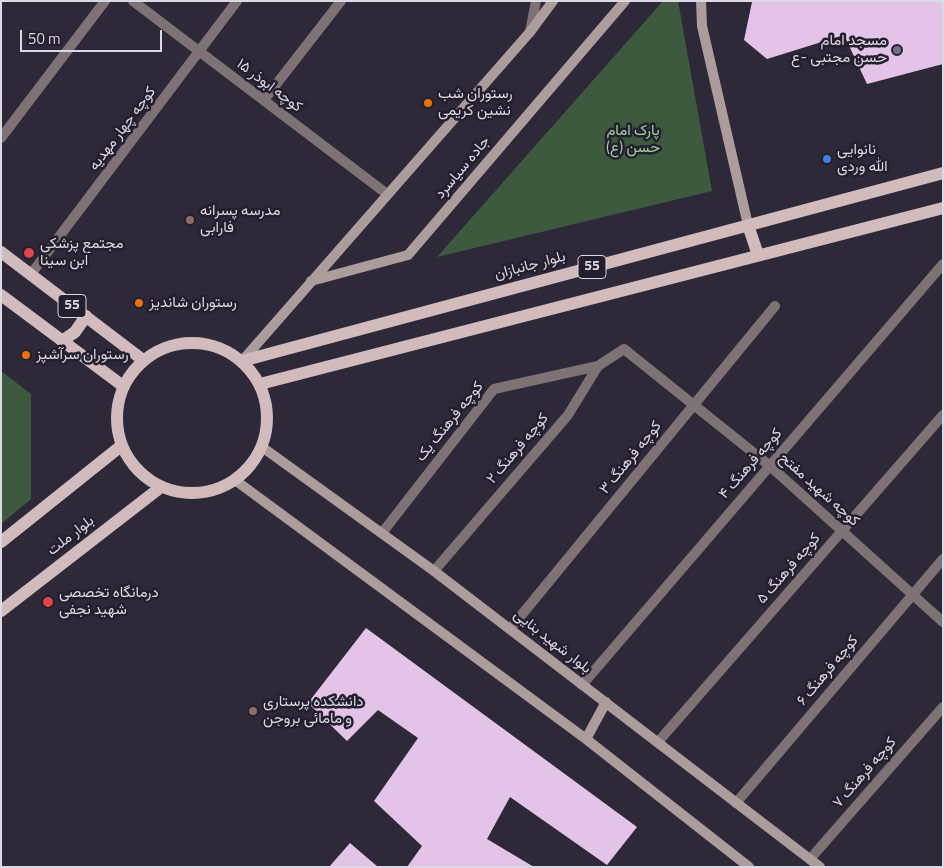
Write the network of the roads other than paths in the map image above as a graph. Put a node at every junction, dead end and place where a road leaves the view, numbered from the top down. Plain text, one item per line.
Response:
1 (105, 1) edge
2 (133, 1) edge
3 (237, 1) edge
4 (341, 1) edge
5 (536, 1) edge
6 (553, 1) edge
7 (625, 1) edge
8 (701, 1) edge
9 (530, 32) junction
10 (200, 52) junction
11 (264, 100) junction
12 (1, 138) edge
13 (943, 173) edge
14 (386, 194) junction
15 (943, 208) edge
16 (748, 225) junction
17 (1, 252) edge
18 (758, 255) junction
19 (943, 264) edge
20 (31, 274) junction
21 (311, 281) junction
22 (1, 294) edge
23 (775, 306) dead end
24 (86, 316) junction
25 (62, 341) junction
26 (624, 349) joint
27 (143, 360) junction
28 (242, 361) junction
29 (598, 366) junction
30 (260, 384) junction
31 (123, 386) junction
32 (693, 404) junction
33 (943, 415) edge
34 (122, 446) junction
35 (262, 446) junction
36 (770, 466) junction
37 (235, 480) junction
38 (161, 487) junction
39 (842, 531) junction
40 (382, 533) junction
41 (1, 542) edge
42 (943, 559) edge
43 (434, 571) junction
44 (912, 594) junction
45 (1, 611) edge
46 (943, 622) edge
47 (510, 629) junction
48 (582, 685) junction
49 (606, 702) junction
50 (943, 707) edge
51 (586, 739) junction
52 (658, 742) junction
53 (736, 803) junction
54 (810, 859) junction
55 (749, 867) edge
56 (820, 867) edge

1 - 12 street
2 - 10 street, کوچه ابوذر ۱۵
3 - 10 street, کوچه چهار مهدیه
4 - 11 street
5 - 9 street
6 - 9 main road
7 - 21 main road, جاده سیاسرد
8 - 16 main road
9 - 14 main road
10 - 11 street, کوچه ابوذر ۱۵
10 - 20 street, کوچه چهار مهدیه
11 - 14 street, کوچه ابوذر ۱۵
13 - 16 main road, بلوار جانبازان / 55
14 - 21 main road
15 - 18 main road, 55
16 - 18 main road
16 - 28 main road, بلوار جانبازان / 55
17 - 20 main road, 55
18 - 30 main road, 55
19 - 36 street, کوچه فرهنگ ۴
20 - 24 main road, 55
21 - 28 main road
22 - 25 main road, 55
23 - 32 street, کوچه فرهنگ ۳
24 - 25 main road
24 - 27 main road, 55
25 - 31 main road, 55
26 - 29 street, کوچه فرهنگ ۲
26 - 32 street, کوچه شهید مفتح
27 - 28 main road
27 - 31 main road
28 - 30 main road
29 - 40 street, کوچه فرهنگ یک
29 - 43 street, کوچه فرهنگ ۲
30 - 35 main road
31 - 34 main road
32 - 36 street, کوچه شهید مفتح
32 - 47 street, کوچه فرهنگ ۳
33 - 39 street, کوچه فرهنگ ۵
34 - 38 main road
34 - 41 main road
35 - 37 main road
35 - 40 main road, بلوار شهید بنایی
36 - 39 street, کوچه شهید مفتح
36 - 48 street, کوچه فرهنگ ۴
37 - 38 main road
37 - 51 main road
38 - 45 main road, بلوار ملت
39 - 44 street, کوچه شهید مفتح
39 - 52 street, کوچه فرهنگ ۵
40 - 43 main road, بلوار شهید بنایی
42 - 44 street, کوچه فرهنگ ۶
43 - 47 main road, بلوار شهید بنایی
44 - 46 street, کوچه شهید مفتح
44 - 53 street, کوچه فرهنگ ۶
47 - 48 main road, بلوار شهید بنایی
48 - 49 main road, بلوار شهید بنایی
49 - 51 main road
49 - 52 main road, بلوار شهید بنایی
50 - 54 street, کوچه فرهنگ ۷
51 - 55 main road
52 - 53 main road, بلوار شهید بنایی
53 - 54 main road, بلوار شهید بنایی
54 - 56 main road, بلوار شهید بنایی

